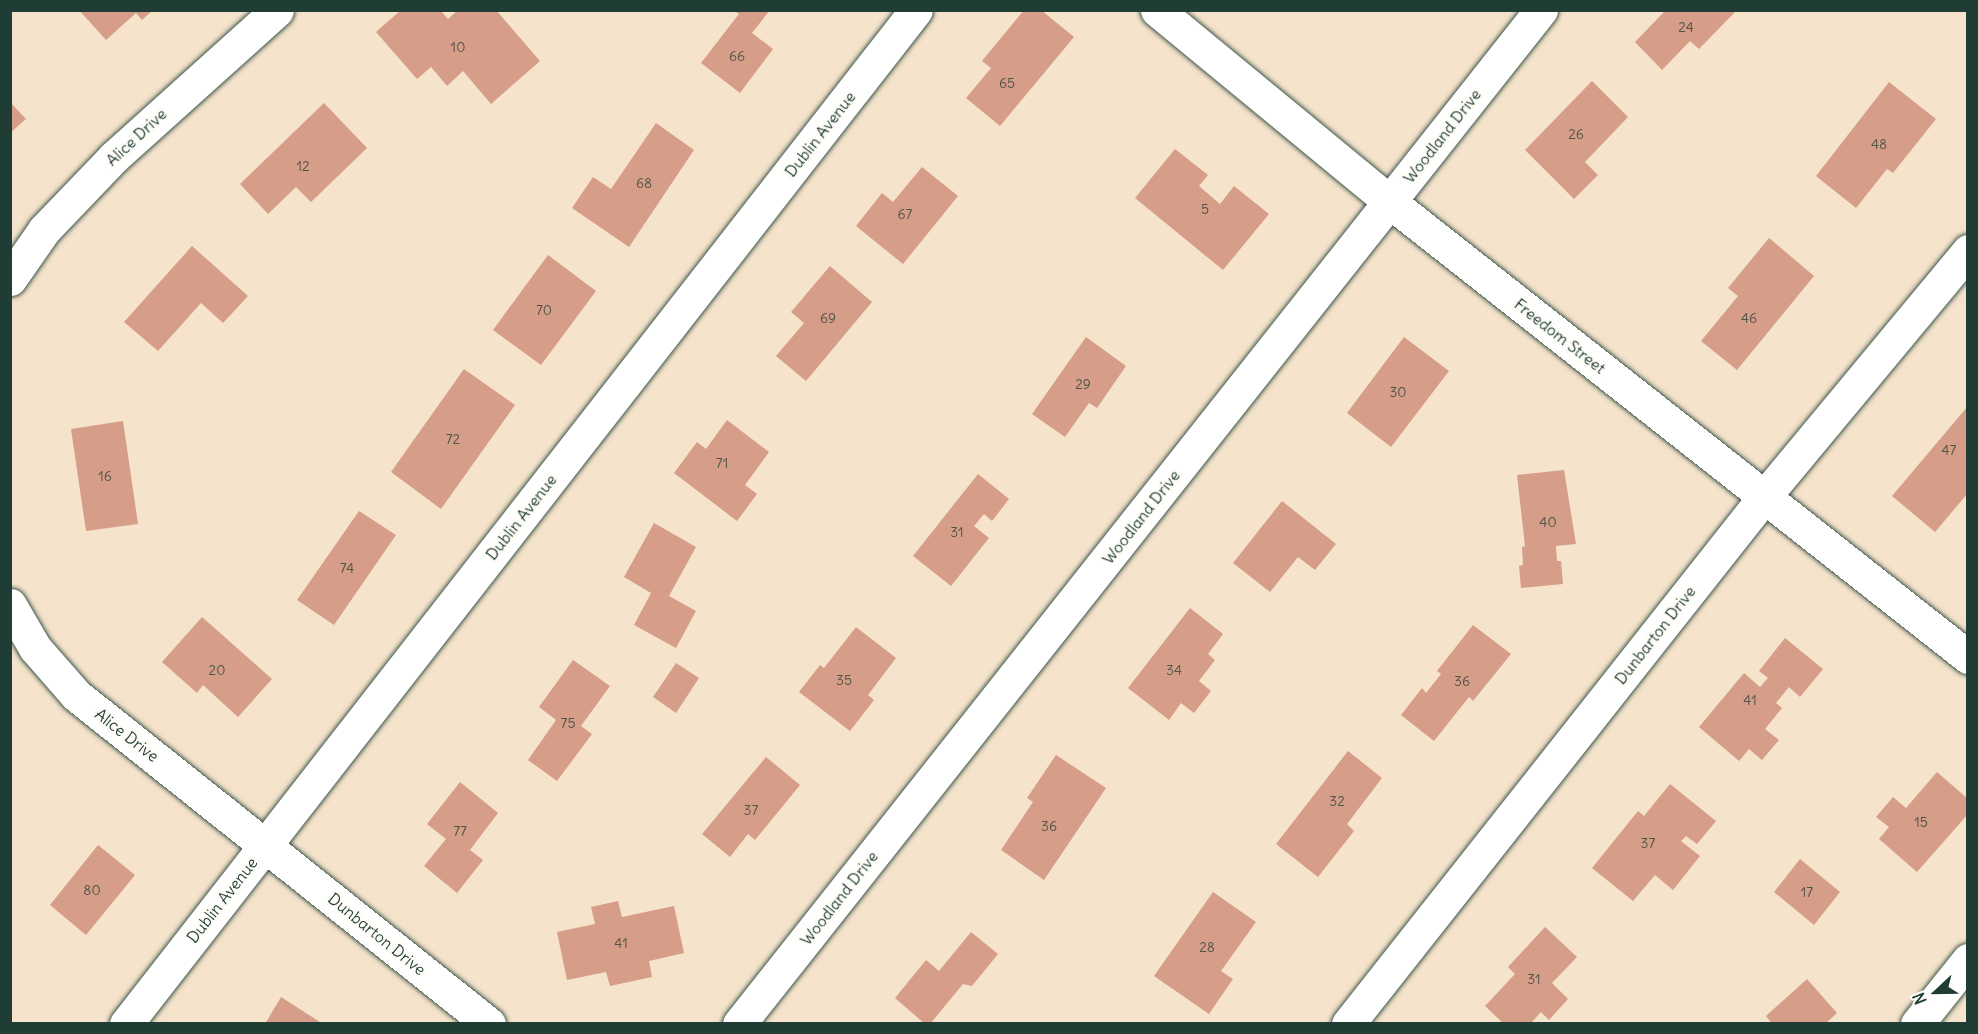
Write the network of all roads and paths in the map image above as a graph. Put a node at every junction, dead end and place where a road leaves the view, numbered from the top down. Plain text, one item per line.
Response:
1 (277, 10) edge
2 (916, 10) edge
3 (1157, 10) edge
4 (1542, 10) edge
5 (1390, 202) junction
6 (1968, 251) edge
7 (10, 279) edge
8 (1764, 497) junction
9 (10, 605) edge
10 (1968, 657) edge
11 (266, 844) junction
12 (1968, 960) edge
13 (126, 1023) edge
14 (489, 1023) edge
15 (739, 1023) edge
16 (1348, 1023) edge
17 (1917, 1023) edge

1 - 7 street, Alice Drive
2 - 11 street, Dublin Avenue
3 - 5 street, Freedom Street
4 - 5 street, Woodland Drive
5 - 8 street, Freedom Street
5 - 15 street, Woodland Drive
6 - 8 street, Dunbarton Drive
8 - 10 street, Freedom Street
8 - 16 street, Dunbarton Drive
9 - 11 street, Alice Drive
11 - 13 street, Dublin Avenue
11 - 14 street, Dunbarton Drive
12 - 17 street

